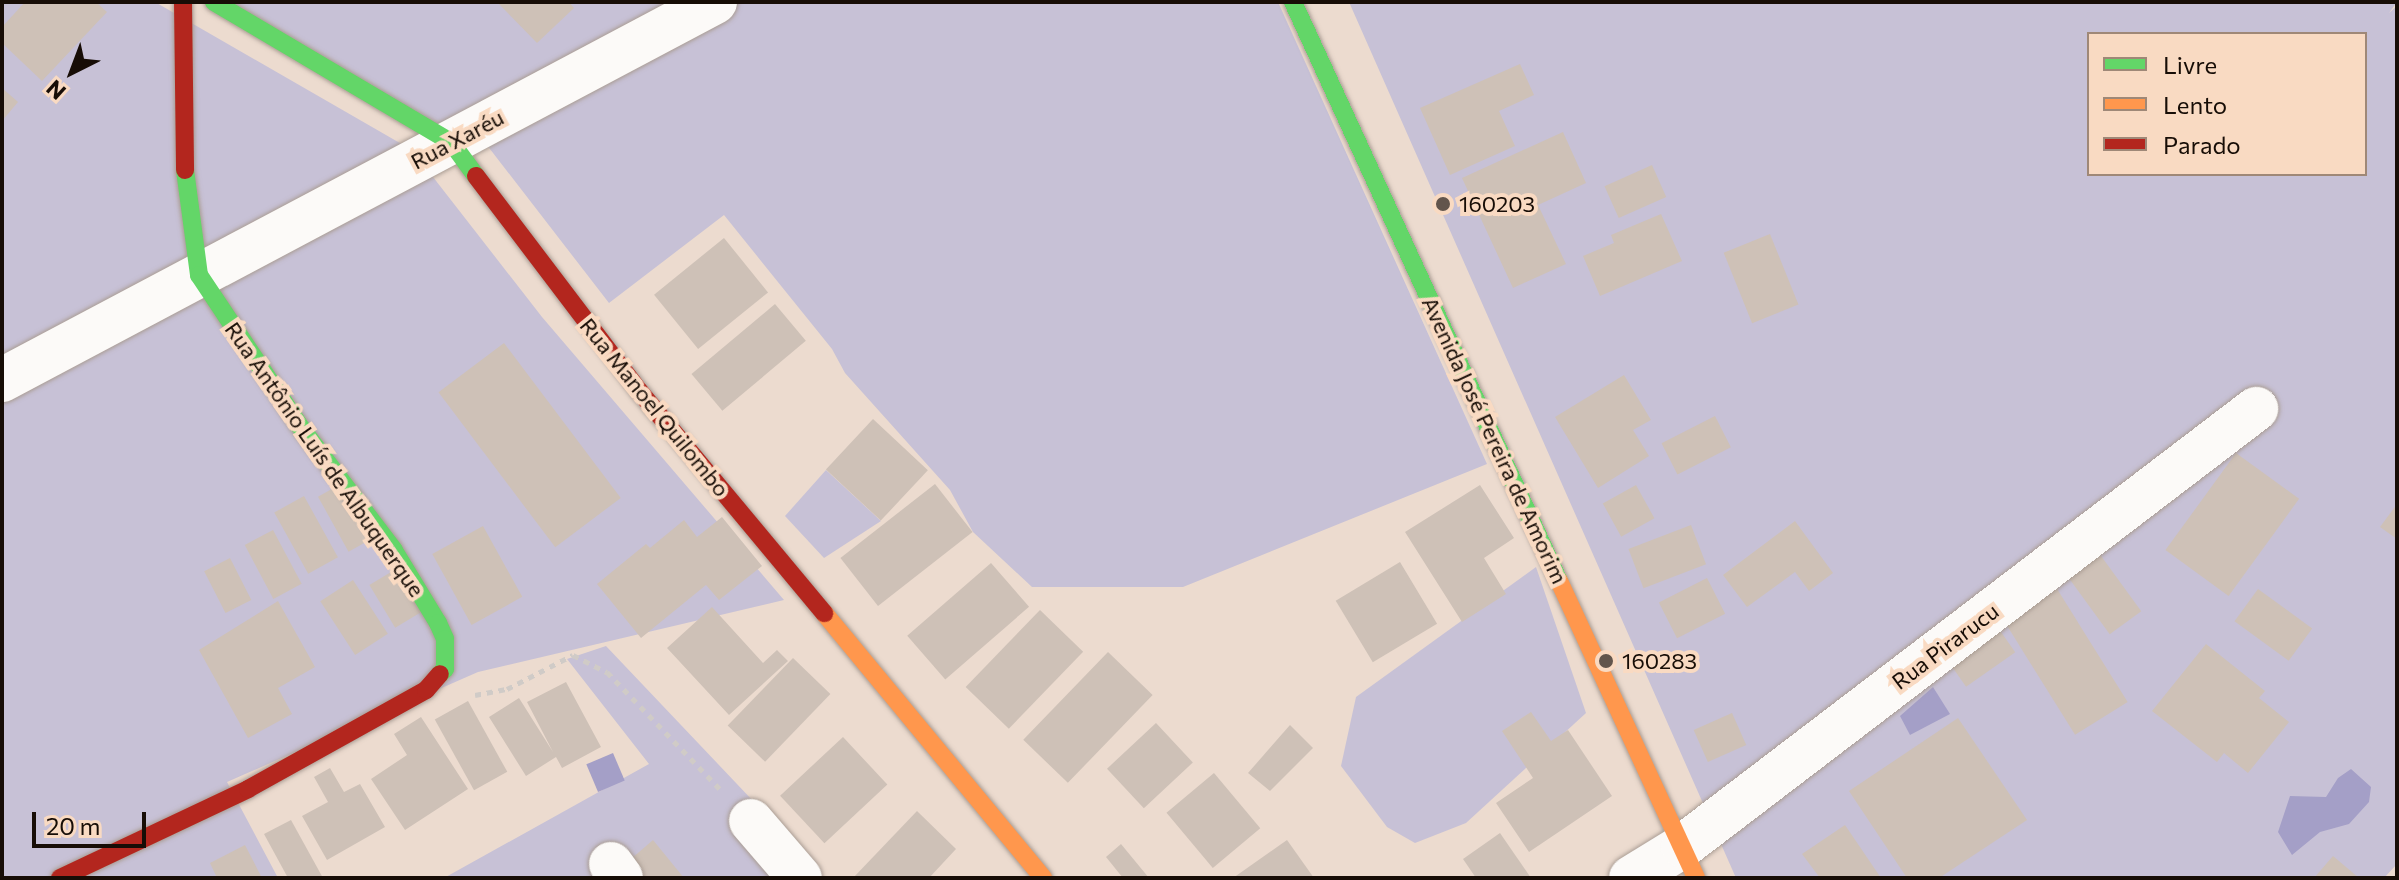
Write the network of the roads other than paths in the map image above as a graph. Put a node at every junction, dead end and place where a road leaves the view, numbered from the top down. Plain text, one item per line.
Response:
1 (183, 2) edge
2 (214, 2) edge
3 (715, 2) edge
4 (1293, 2) edge
5 (451, 142) junction
6 (199, 275) junction
7 (2, 380) edge
8 (2256, 409) dead end
9 (751, 821) road end
10 (1689, 862) edge
11 (60, 878) edge
12 (800, 878) edge
13 (1043, 878) edge
14 (1631, 878) edge

1 - 6 street, Rua Antônio Luís de Albuquerque
2 - 5 street, Rua Manoel Quilombo
3 - 5 street, Rua Xaréu
4 - 10 street, Avenida José Pereira de Amorim
5 - 6 street, Rua Xaréu
5 - 13 street, Rua Manoel Quilombo
6 - 7 street, Rua Xaréu
6 - 11 street, Rua Antônio Luís de Albuquerque
8 - 10 street, Rua Pirarucu
9 - 12 street
10 - 14 street, Rua Pirarucu

